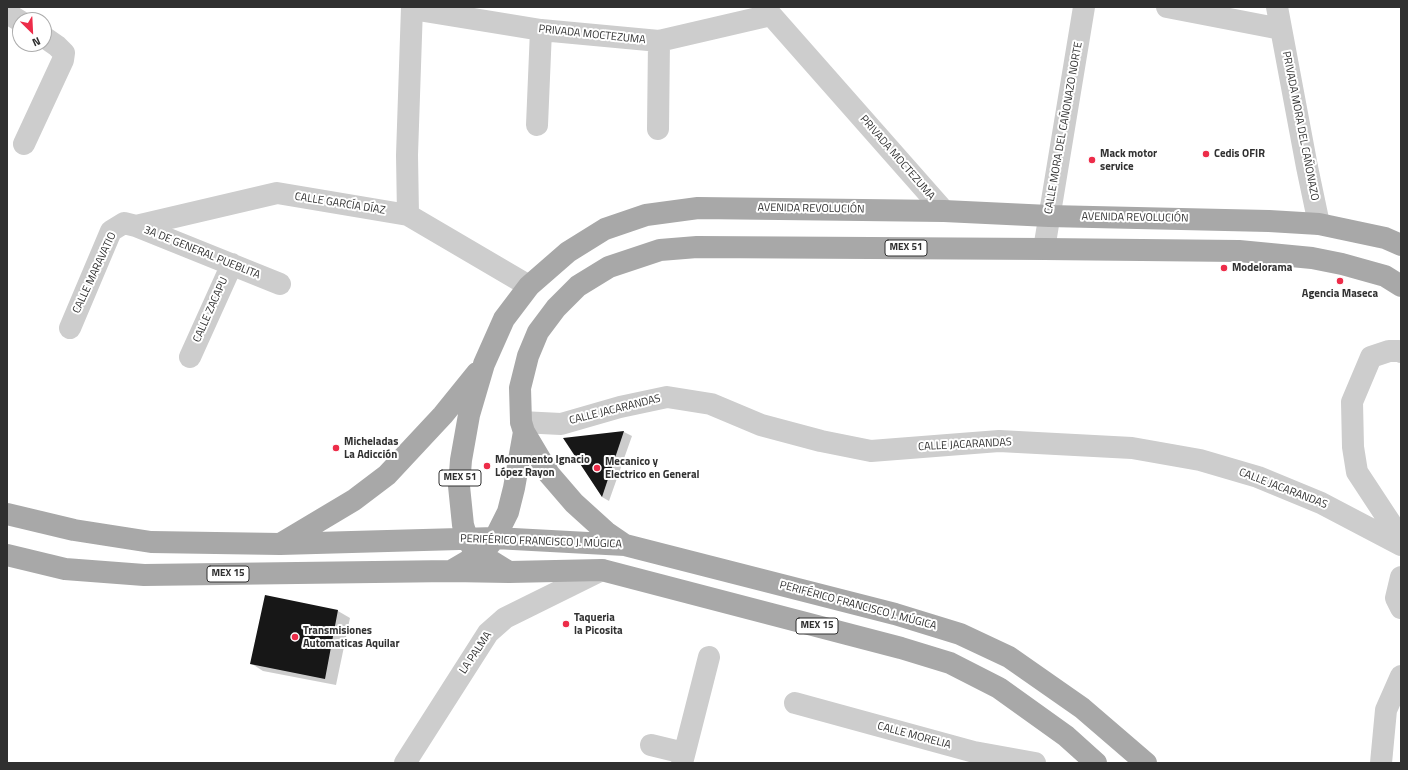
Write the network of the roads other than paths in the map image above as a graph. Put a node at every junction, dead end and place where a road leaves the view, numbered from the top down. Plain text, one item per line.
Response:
1 (1084, 7) edge
2 (1167, 7) edge
3 (1277, 7) edge
4 (412, 8) edge
5 (768, 11) edge
6 (1281, 29) junction
7 (541, 30) junction
8 (659, 42) junction
9 (52, 43) edge
10 (537, 125) dead end
11 (658, 129) dead end
12 (24, 144) dead end
13 (944, 212) junction
14 (408, 215) junction
15 (1049, 216) junction
16 (130, 224) junction
17 (1319, 224) junction
18 (1401, 245) edge
19 (1044, 249) junction
20 (232, 264) junction
21 (280, 284) dead end
22 (529, 286) junction
23 (1401, 286) edge
24 (70, 328) dead end
25 (1401, 352) edge
26 (190, 357) dead end
27 (484, 364) junction
28 (523, 427) junction
29 (7, 514) edge
30 (495, 538) junction
31 (1401, 539) edge
32 (280, 544) junction
33 (625, 545) junction
34 (1401, 545) edge
35 (473, 546) junction
36 (7, 555) edge
37 (602, 570) junction
38 (451, 571) junction
39 (509, 572) junction
40 (1401, 577) edge
41 (1401, 608) edge
42 (709, 657) dead end
43 (1401, 676) edge
44 (795, 703) dead end
45 (651, 745) dead end
46 (683, 758) edge
47 (405, 763) edge
48 (408, 763) edge
49 (1035, 763) edge
50 (1096, 763) edge
51 (1146, 763) edge
52 (1381, 763) edge

1 - 15 street, CALLE MORA DEL CAÑONAZO NORTE
2 - 6 street
3 - 6 street, PRIVADA MORA DEL CAÑONAZO
4 - 7 street, PRIVADA MOCTEZUMA
4 - 14 street
5 - 8 street, PRIVADA MOCTEZUMA
5 - 13 street, PRIVADA MOCTEZUMA
6 - 17 street, PRIVADA MORA DEL CAÑONAZO
7 - 8 street, PRIVADA MOCTEZUMA
7 - 10 street
8 - 11 street
9 - 12 street
13 - 15 main road, AVENIDA REVOLUCIÓN / MEX 51
13 - 22 main road, AVENIDA REVOLUCIÓN / MEX 51
14 - 16 street, CALLE GARCÍA DÍAZ
14 - 22 street, CALLE GARCÍA DÍAZ
15 - 17 main road, AVENIDA REVOLUCIÓN / MEX 51
15 - 19 street, CALLE MORA DEL CAÑONAZO NORTE
16 - 20 street, 3A DE GENERAL PUEBLITA
16 - 24 street, CALLE MARAVATIO
17 - 18 main road, AVENIDA REVOLUCIÓN / MEX 51
19 - 23 main road, MEX 51
19 - 28 main road, MEX 51
20 - 21 street, 3A DE GENERAL PUEBLITA
20 - 26 street, CALLE ZACAPU
22 - 27 main road, AVENIDA REVOLUCIÓN / MEX 51
25 - 31 street
27 - 32 main road
27 - 35 main road, AVENIDA REVOLUCIÓN / MEX 51
28 - 30 main road, MEX 51
28 - 33 main road
28 - 34 street, CALLE JACARANDAS
29 - 32 main road, PERIFÉRICO FRANCISCO J. MÚGICA
30 - 33 main road, PERIFÉRICO FRANCISCO J. MÚGICA
30 - 35 main road, PERIFÉRICO FRANCISCO J. MÚGICA
32 - 35 main road, PERIFÉRICO FRANCISCO J. MÚGICA
33 - 51 main road, PERIFÉRICO FRANCISCO J. MÚGICA
35 - 38 main road
35 - 39 main road
36 - 38 main road, MEX 15
37 - 39 main road, MEX 15
37 - 47 street, LA PALMA
37 - 50 main road, MEX 15
38 - 39 main road, MEX 15
40 - 41 street
42 - 46 street
43 - 52 street
44 - 49 street, CALLE MORELIA
45 - 46 street
47 - 48 street

